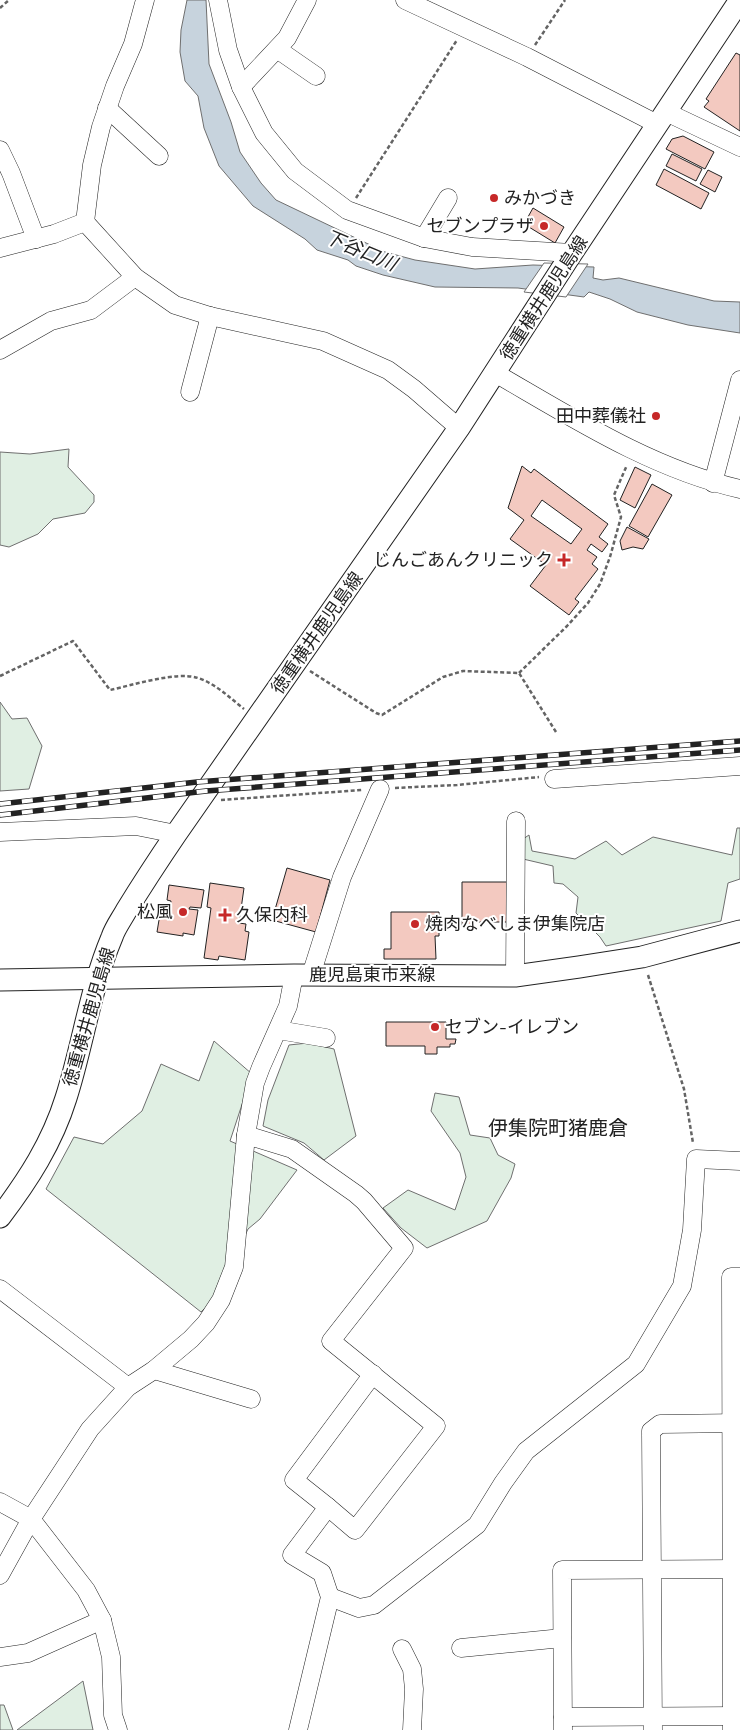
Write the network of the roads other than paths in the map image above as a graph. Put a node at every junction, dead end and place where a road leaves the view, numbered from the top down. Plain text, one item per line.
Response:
1 (145, 0) edge
2 (218, 0) edge
3 (307, 0) edge
4 (405, 0) edge
5 (740, 0) edge
6 (277, 49) junction
7 (316, 76) dead end
8 (241, 87) junction
9 (107, 108) junction
10 (662, 118) junction
11 (740, 147) edge
12 (0, 150) edge
13 (159, 156) dead end
14 (448, 198) dead end
15 (85, 222) junction
16 (424, 238) junction
17 (36, 239) junction
18 (0, 248) edge
19 (570, 256) junction
20 (135, 277) junction
21 (210, 316) junction
22 (0, 350) edge
23 (495, 373) junction
24 (740, 380) edge
25 (190, 392) dead end
26 (459, 428) junction
27 (713, 483) junction
28 (740, 489) edge
29 (740, 766) edge
30 (554, 779) dead end
31 (380, 789) dead end
32 (516, 820) dead end
33 (0, 832) edge
34 (176, 834) junction
35 (740, 932) edge
36 (302, 975) junction
37 (515, 976) junction
38 (96, 979) junction
39 (0, 980) edge
40 (278, 1030) junction
41 (326, 1038) dead end
42 (246, 1135) junction
43 (740, 1161) edge
44 (0, 1217) edge
45 (740, 1276) edge
46 (0, 1289) edge
47 (154, 1370) junction
48 (373, 1374) junction
49 (128, 1387) junction
50 (251, 1399) dead end
51 (735, 1423) edge
52 (0, 1502) edge
53 (328, 1507) junction
54 (31, 1519) junction
55 (652, 1569) junction
56 (735, 1569) edge
57 (0, 1575) edge
58 (330, 1597) junction
59 (102, 1620) junction
60 (562, 1638) junction
61 (402, 1648) dead end
62 (461, 1648) dead end
63 (0, 1658) edge
64 (735, 1721) edge
65 (652, 1723) edge
66 (562, 1724) edge
67 (118, 1730) edge
68 (298, 1730) edge
69 (412, 1730) edge

1 - 9 street
2 - 8 street
3 - 6 street
4 - 10 street
5 - 10 main road, 徳重横井鹿児島線
6 - 7 street
6 - 8 street
8 - 16 street
9 - 13 street
9 - 15 street
10 - 11 street
10 - 19 main road, 徳重横井鹿児島線
12 - 17 street
14 - 16 street
15 - 17 street
15 - 20 street
16 - 19 street
17 - 18 street
19 - 23 main road, 徳重横井鹿児島線
20 - 21 street
20 - 22 street
21 - 25 street
21 - 26 street
23 - 26 main road, 徳重横井鹿児島線
23 - 27 street
24 - 27 street
26 - 34 main road, 徳重横井鹿児島線
27 - 28 street
29 - 30 street
31 - 36 street
32 - 37 street
33 - 34 street
34 - 38 main road, 徳重横井鹿児島線
35 - 37 main road, 鹿児島東市来線
36 - 37 main road, 鹿児島東市来線
36 - 38 main road, 鹿児島東市来線
36 - 40 street
38 - 39 main road, 鹿児島東市来線
38 - 44 main road, 徳重横井鹿児島線
40 - 41 street
40 - 42 street
42 - 47 street
42 - 48 street
43 - 58 street
45 - 51 street
46 - 49 street
47 - 49 street
47 - 50 street
48 - 53 street
48 - 53 street
49 - 54 street
51 - 55 street
51 - 56 street
52 - 54 street
53 - 58 street
54 - 57 street
54 - 59 street
55 - 56 street
55 - 60 street
55 - 65 street
56 - 64 street
58 - 68 street
59 - 63 street
59 - 67 street
60 - 62 street
60 - 66 street
61 - 69 street
64 - 65 street
65 - 66 street

